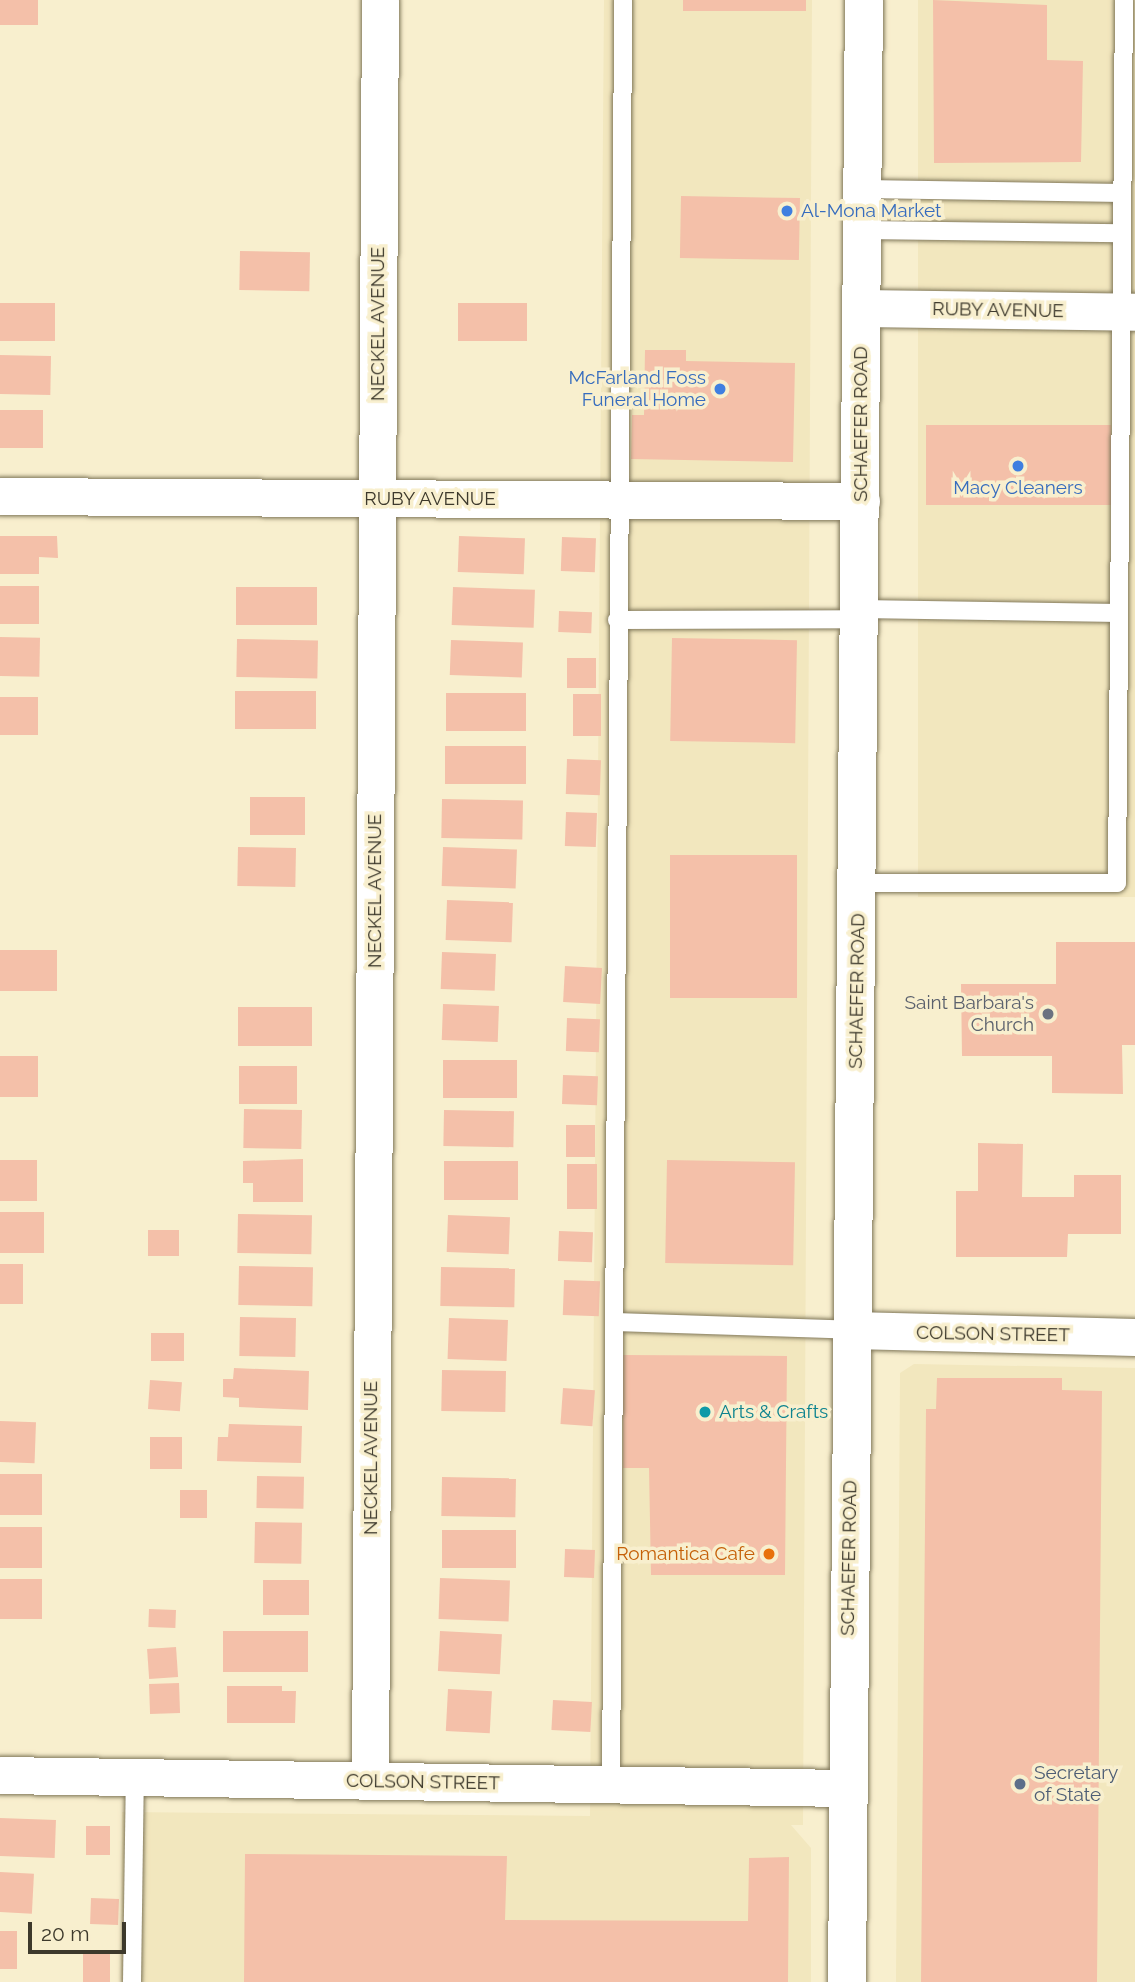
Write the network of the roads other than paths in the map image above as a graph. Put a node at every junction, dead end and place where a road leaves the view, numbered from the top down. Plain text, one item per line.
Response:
1 (380, 0) edge
2 (623, 0) edge
3 (864, 0) edge
4 (1124, 0) edge
5 (864, 189) junction
6 (1122, 193) junction
7 (863, 230) junction
8 (1122, 233) junction
9 (862, 308) junction
10 (1128, 312) edge
11 (0, 496) edge
12 (377, 498) junction
13 (617, 500) junction
14 (861, 501) junction
15 (1119, 612) junction
16 (860, 614) junction
17 (617, 620) junction
18 (859, 883) junction
19 (615, 1322) junction
20 (852, 1330) junction
21 (1135, 1337) edge
22 (0, 1775) edge
23 (135, 1776) junction
24 (369, 1781) junction
25 (611, 1785) junction
26 (847, 1788) junction
27 (132, 1982) edge
28 (848, 1982) edge

1 - 12 street, NECKEL AVENUE
2 - 13 lane
3 - 5 main road, SCHAEFER ROAD
4 - 6 lane
5 - 6 lane
5 - 7 main road, SCHAEFER ROAD
6 - 8 lane
7 - 8 lane
7 - 9 main road, SCHAEFER ROAD
8 - 10 lane
9 - 10 street, RUBY AVENUE
9 - 14 main road, SCHAEFER ROAD
10 - 15 lane
11 - 12 street, RUBY AVENUE
12 - 13 street, RUBY AVENUE
12 - 24 street, NECKEL AVENUE
13 - 14 street, RUBY AVENUE
13 - 17 lane
14 - 16 main road, SCHAEFER ROAD
15 - 16 lane
15 - 18 lane
16 - 17 lane
16 - 18 main road, SCHAEFER ROAD
17 - 19 lane
18 - 20 main road, SCHAEFER ROAD
19 - 20 lane
19 - 25 lane
20 - 21 street, COLSON STREET
20 - 26 main road, SCHAEFER ROAD
22 - 23 street, COLSON STREET
23 - 24 street, COLSON STREET
23 - 27 lane
24 - 25 street, COLSON STREET
25 - 26 street, COLSON STREET
26 - 28 main road, SCHAEFER ROAD

